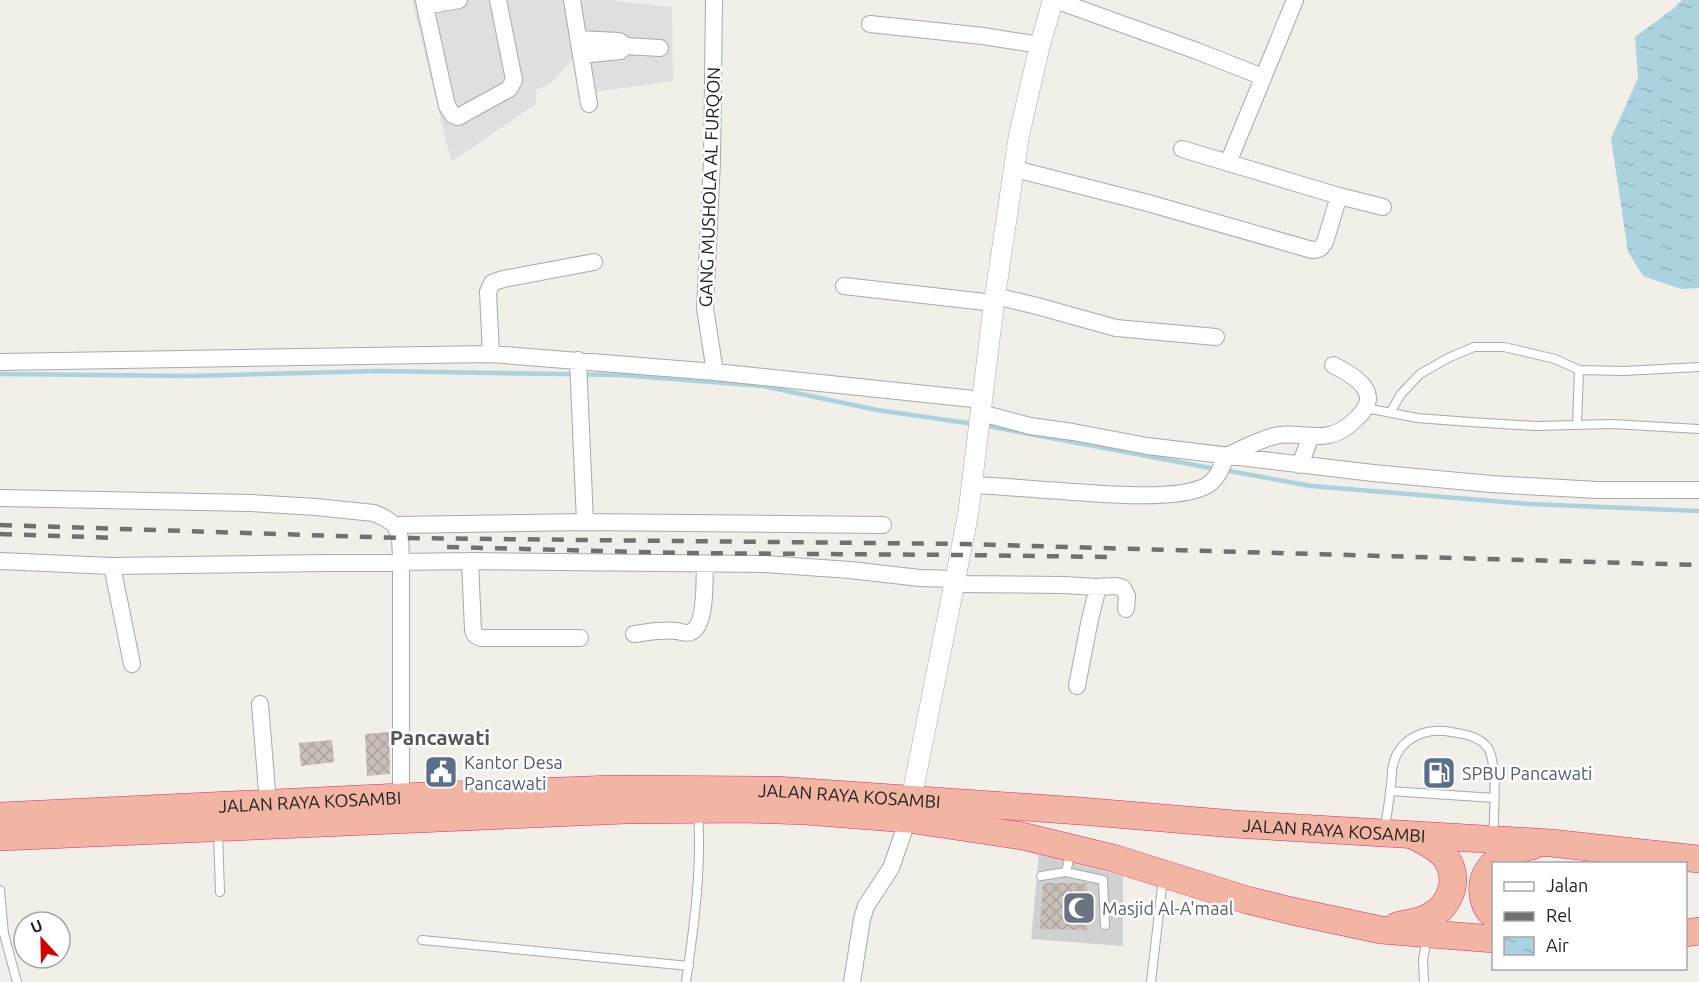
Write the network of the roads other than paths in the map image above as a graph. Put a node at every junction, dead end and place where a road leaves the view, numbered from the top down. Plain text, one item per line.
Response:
1 (459, 0) edge
2 (498, 0) edge
3 (572, 0) edge
4 (714, 0) edge
5 (1054, 0) edge
6 (1295, 0) edge
7 (425, 3) edge
8 (870, 24) dead end
9 (1041, 45) junction
10 (580, 47) junction
11 (660, 48) dead end
12 (1263, 77) junction
13 (589, 104) dead end
14 (1182, 148) dead end
15 (1228, 163) junction
16 (1015, 169) junction
17 (1339, 196) junction
18 (1383, 207) dead end
19 (594, 262) dead end
20 (844, 286) dead end
21 (995, 300) junction
22 (1215, 337) dead end
23 (491, 354) junction
24 (0, 362) edge
25 (578, 365) junction
26 (1333, 365) dead end
27 (1699, 367) edge
28 (1579, 370) junction
29 (715, 372) junction
30 (1366, 408) junction
31 (981, 412) junction
32 (1390, 413) junction
33 (1577, 425) junction
34 (1699, 429) edge
35 (1311, 436) junction
36 (1222, 465) junction
37 (1300, 465) junction
38 (972, 485) junction
39 (1699, 490) edge
40 (0, 498) edge
41 (585, 522) junction
42 (395, 525) junction
43 (883, 525) dead end
44 (0, 561) edge
45 (470, 561) junction
46 (401, 562) junction
47 (705, 564) junction
48 (112, 566) junction
49 (955, 581) junction
50 (1095, 587) junction
51 (1126, 609) dead end
52 (634, 634) dead end
53 (580, 638) dead end
54 (132, 664) dead end
55 (1077, 686) dead end
56 (260, 704) dead end
57 (1390, 791) junction
58 (401, 797) junction
59 (1494, 798) junction
60 (698, 809) junction
61 (281, 810) junction
62 (910, 810) junction
63 (0, 816) edge
64 (218, 826) junction
65 (1398, 834) junction
66 (0, 837) edge
67 (1492, 840) junction
68 (1551, 843) junction
69 (1699, 859) edge
70 (1069, 860) junction
71 (1495, 862) edge
72 (1492, 866) edge
73 (1163, 873) junction
74 (1041, 876) dead end
75 (0, 890) edge
76 (220, 892) dead end
77 (1492, 914) edge
78 (1105, 925) dead end
79 (1381, 930) junction
80 (1428, 934) junction
81 (1492, 939) edge
82 (422, 940) dead end
83 (688, 966) junction
84 (17, 982) edge
85 (686, 982) edge
86 (852, 982) edge
87 (1151, 982) edge
88 (1424, 982) edge

1 - 7 street
2 - 7 street
3 - 10 street
4 - 29 street, GANG MUSHOLA AL FURQON
5 - 9 street
5 - 12 street
6 - 12 street
8 - 9 street
9 - 16 street
10 - 11 street
10 - 13 street
12 - 15 street
14 - 15 street
15 - 17 street
16 - 17 street
16 - 21 street
17 - 18 street
19 - 23 street
20 - 21 street
21 - 22 street
21 - 31 street
23 - 24 street
23 - 25 street
25 - 29 street
25 - 41 street
26 - 30 street
27 - 28 lane
28 - 32 lane
28 - 33 lane
29 - 31 street
30 - 32 lane
30 - 35 street
31 - 36 street
31 - 38 street
32 - 33 lane
33 - 34 lane
35 - 36 street
35 - 37 street
36 - 37 street
36 - 38 street
37 - 39 street
38 - 49 street
40 - 42 street
41 - 42 street
41 - 43 street
42 - 46 street
44 - 48 street
45 - 46 street
45 - 47 street
45 - 53 street
46 - 48 street
46 - 58 street
47 - 49 street
47 - 52 street
48 - 54 street
49 - 50 street
49 - 62 street
50 - 51 street
50 - 55 street
56 - 61 street
57 - 59 lane
57 - 59 lane
57 - 65 lane
58 - 61 highway, JALAN RAYA KOSAMBI
58 - 62 highway, JALAN RAYA KOSAMBI
59 - 67 lane
60 - 61 highway, JALAN RAYA KOSAMBI
60 - 62 highway, JALAN RAYA KOSAMBI
60 - 83 lane
61 - 63 highway, JALAN RAYA KOSAMBI
61 - 64 highway, JALAN RAYA KOSAMBI
62 - 65 highway, JALAN RAYA KOSAMBI
62 - 70 highway, JALAN RAYA KOSAMBI
62 - 86 street
64 - 66 highway, JALAN RAYA KOSAMBI
64 - 76 lane
65 - 67 highway, JALAN RAYA KOSAMBI
65 - 79 highway
67 - 68 highway, JALAN RAYA KOSAMBI
68 - 69 highway, JALAN RAYA KOSAMBI
68 - 71 highway
70 - 73 highway, JALAN RAYA KOSAMBI
70 - 74 lane
70 - 78 lane
72 - 77 highway
73 - 79 highway, JALAN RAYA KOSAMBI
73 - 87 lane
75 - 84 lane
79 - 80 highway, JALAN RAYA KOSAMBI
80 - 81 highway, JALAN RAYA KOSAMBI
80 - 88 lane
82 - 83 lane
83 - 85 lane

